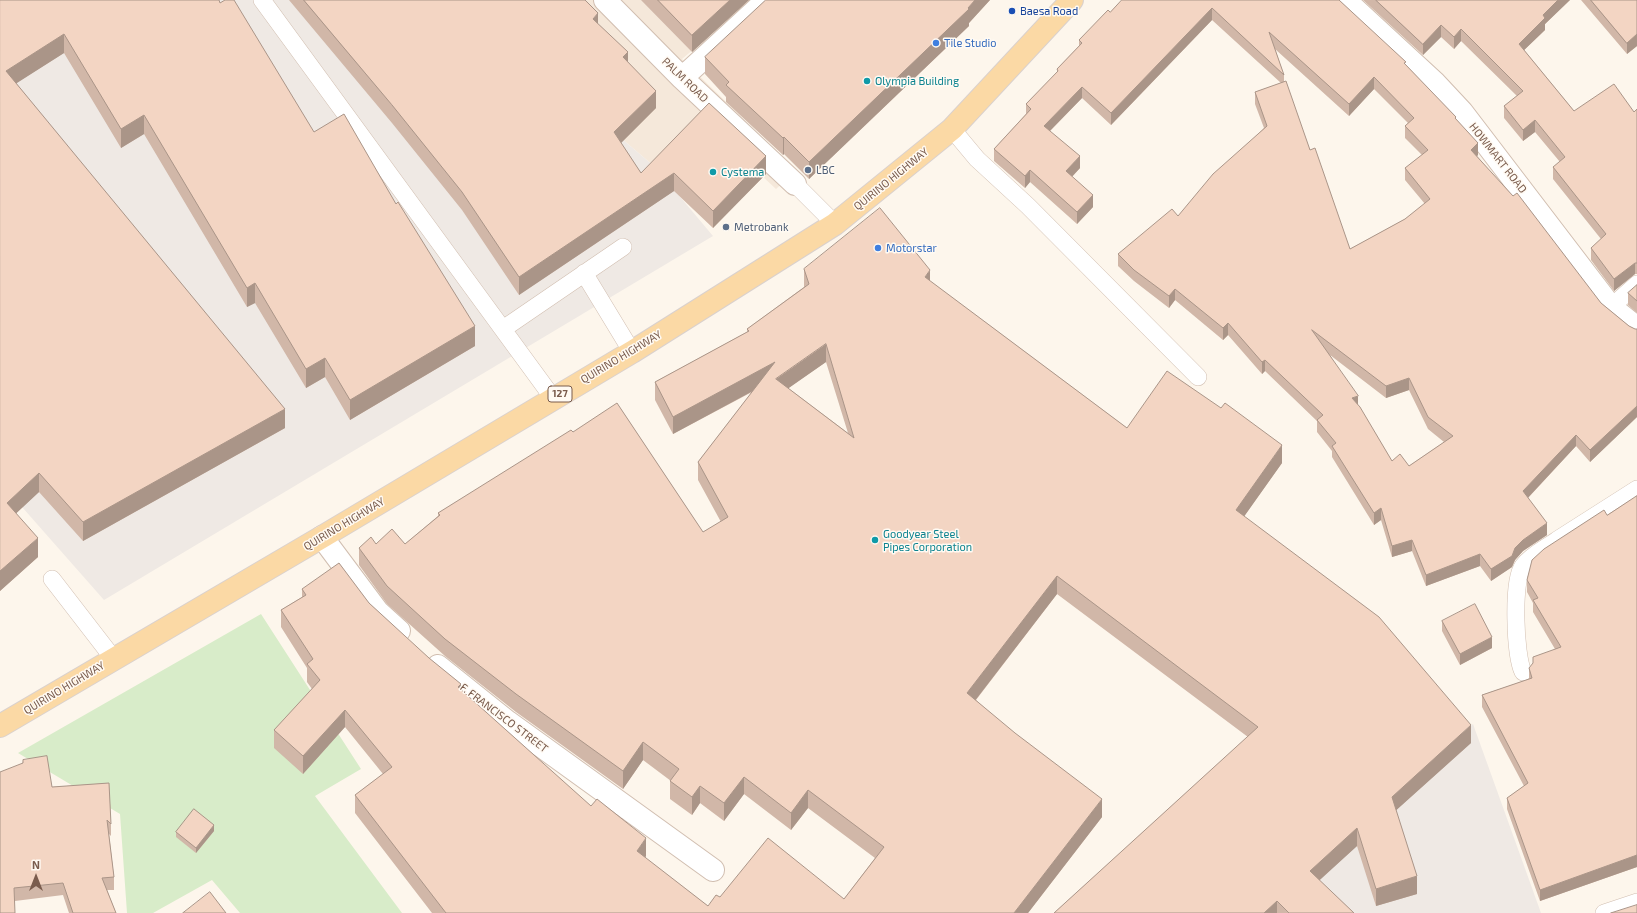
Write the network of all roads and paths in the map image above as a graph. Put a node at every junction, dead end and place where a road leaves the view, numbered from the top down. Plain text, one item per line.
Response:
1 (262, 0) edge
2 (605, 0) edge
3 (767, 0) edge
4 (1072, 0) edge
5 (1345, 0) edge
6 (682, 78) junction
7 (952, 129) junction
8 (795, 184) joint
9 (835, 224) junction
10 (623, 247) dead end
11 (584, 274) junction
12 (1637, 284) edge
13 (1611, 306) junction
14 (503, 328) junction
15 (1637, 328) edge
16 (632, 352) junction
17 (1198, 377) dead end
18 (553, 398) junction
19 (1637, 489) edge
20 (322, 537) junction
21 (52, 579) dead end
22 (113, 658) junction
23 (1523, 672) dead end
24 (0, 726) edge
25 (713, 870) dead end
26 (1637, 902) edge
27 (1604, 913) edge

1 - 14 lane
2 - 6 street, PALM ROAD
3 - 6 street
4 - 7 main road, QUIRINO HIGHWAY / 127
5 - 13 street, HOWMART ROAD
6 - 8 street, PALM ROAD
7 - 9 main road, QUIRINO HIGHWAY / 127
7 - 17 lane
8 - 9 lane, PALM ROAD
9 - 16 main road, QUIRINO HIGHWAY / 127
10 - 11 lane
11 - 14 lane
11 - 16 lane
12 - 13 lane
13 - 15 street, HOWMART ROAD
14 - 18 lane
16 - 18 main road, QUIRINO HIGHWAY / 127
18 - 20 main road, QUIRINO HIGHWAY / 127
19 - 23 lane
20 - 22 main road, QUIRINO HIGHWAY / 127
20 - 25 street, F. FRANCISCO STREET
21 - 22 lane
22 - 24 main road, QUIRINO HIGHWAY / 127
26 - 27 lane

